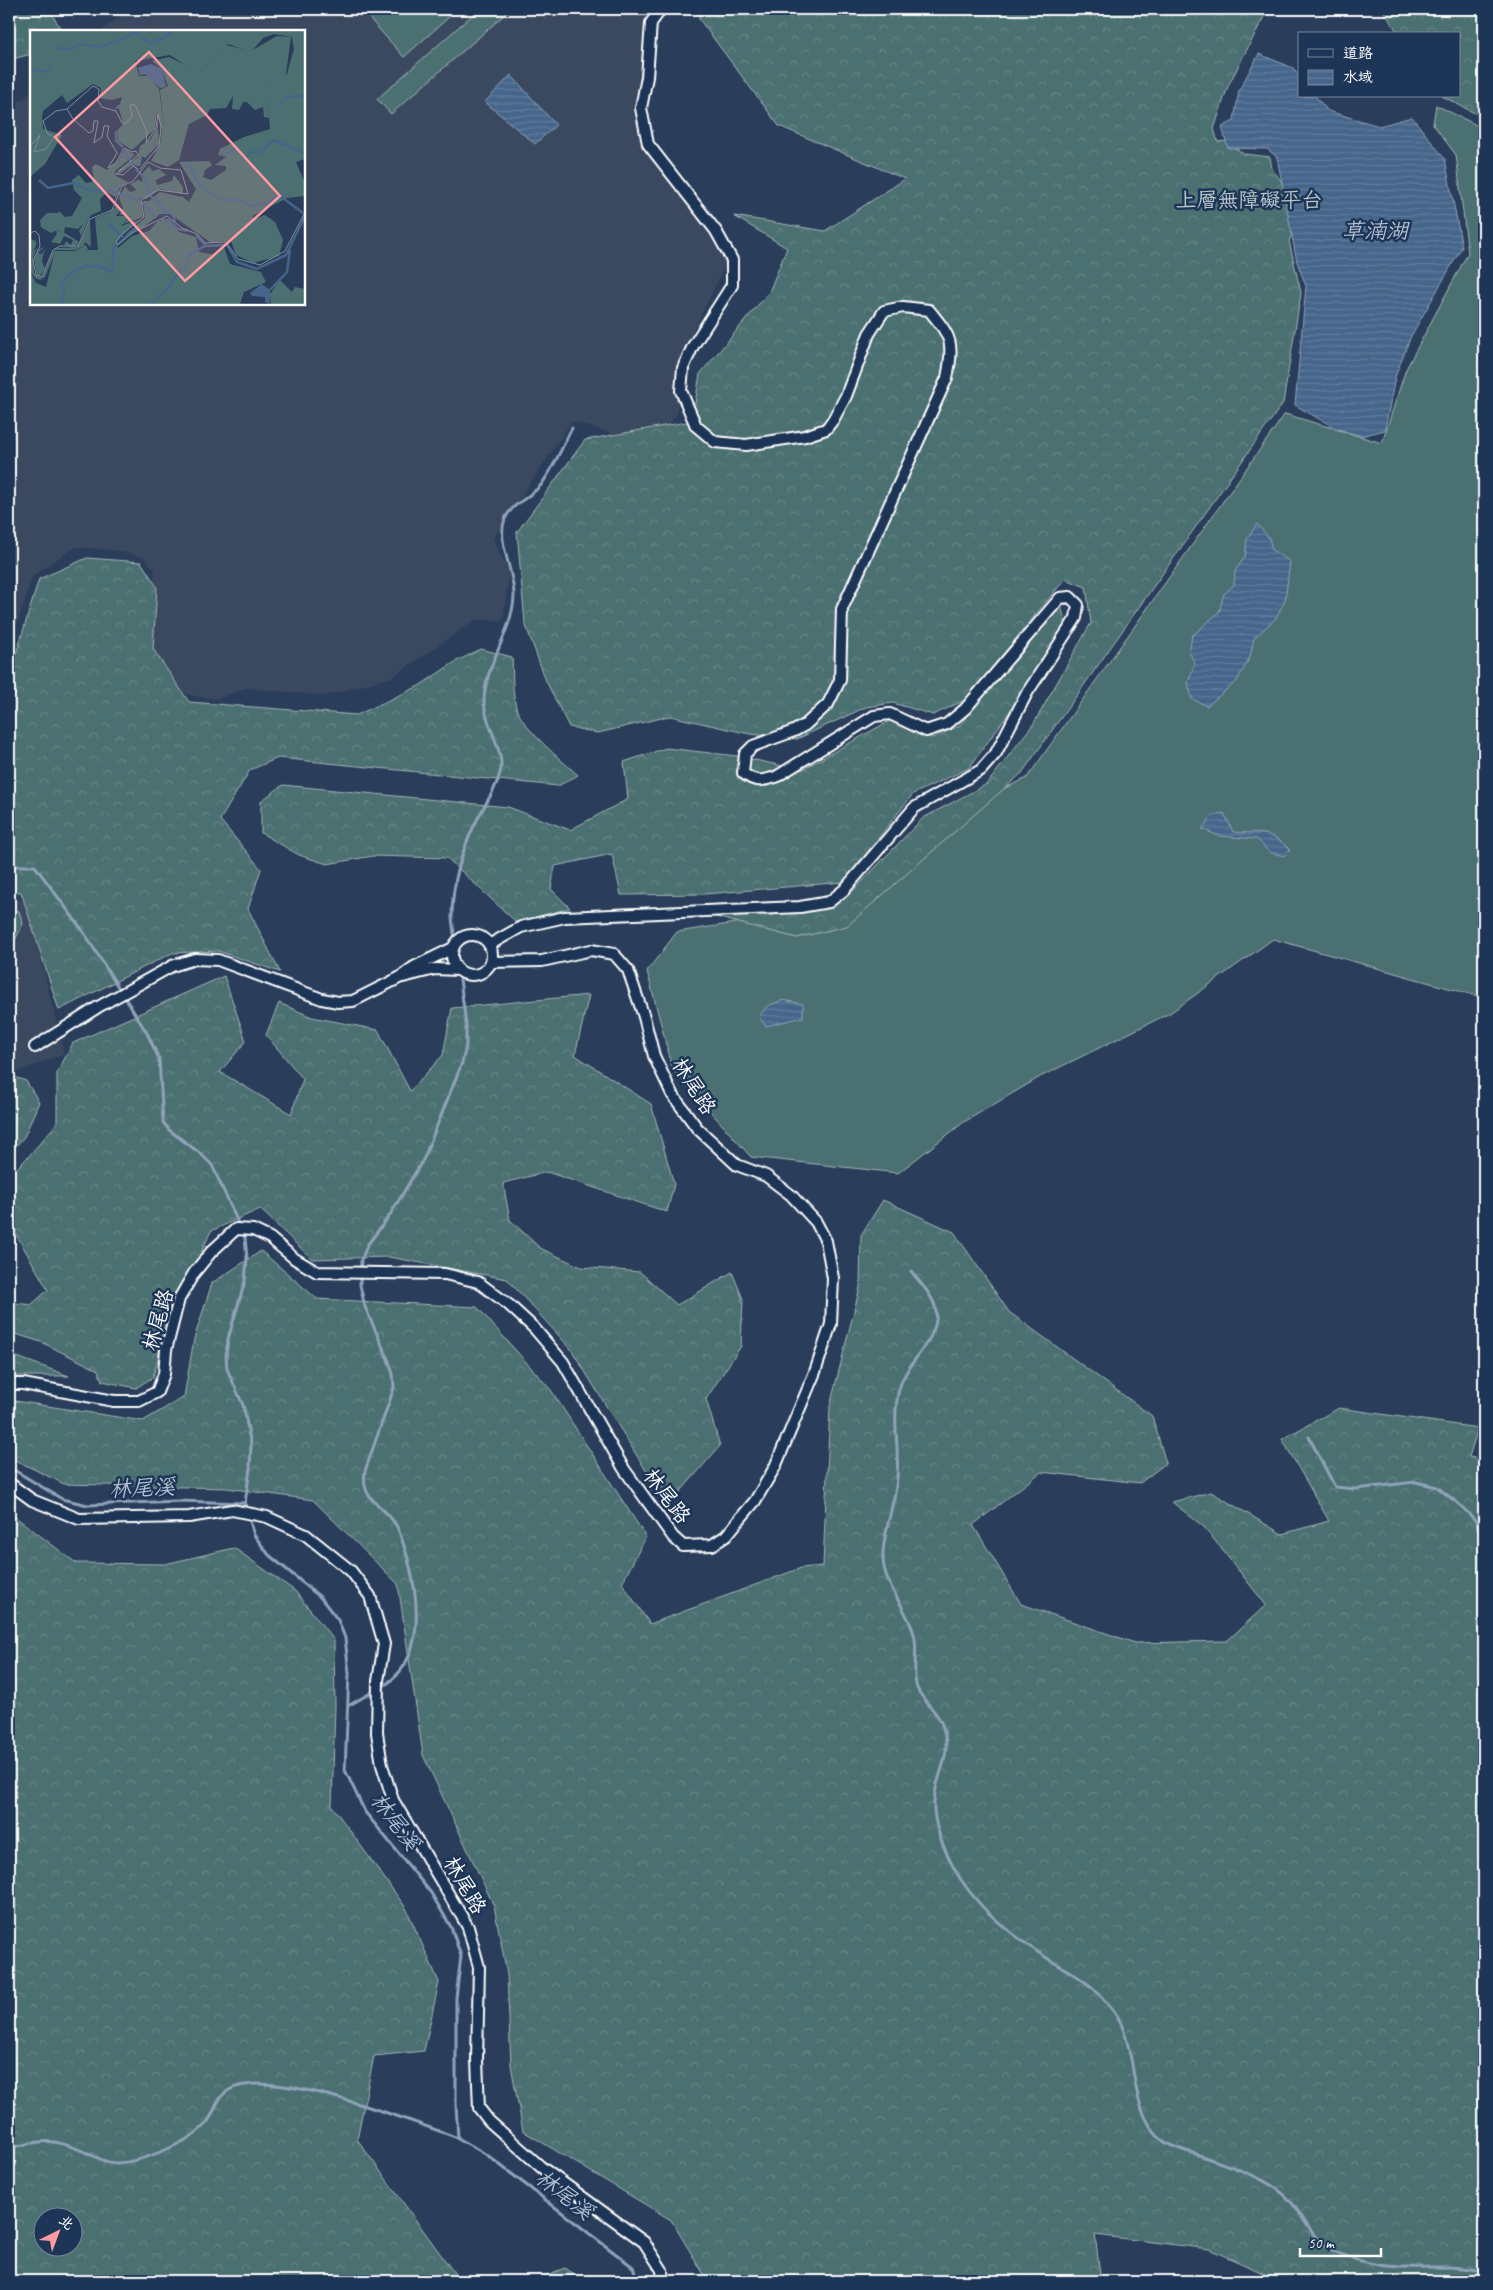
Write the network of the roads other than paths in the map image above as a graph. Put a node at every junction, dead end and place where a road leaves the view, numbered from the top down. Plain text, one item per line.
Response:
1 (661, 9) edge
2 (489, 945) junction
3 (453, 948) junction
4 (491, 962) junction
5 (458, 970) junction
6 (399, 978) junction
7 (35, 1047) dead end
8 (9, 1384) edge
9 (9, 1484) edge
10 (663, 2281) edge

1 - 2 street
2 - 3 street
2 - 4 street
3 - 5 street
3 - 6 street
4 - 5 street
4 - 8 street, 林尾路
5 - 6 street
6 - 7 street
9 - 10 street, 林尾路

